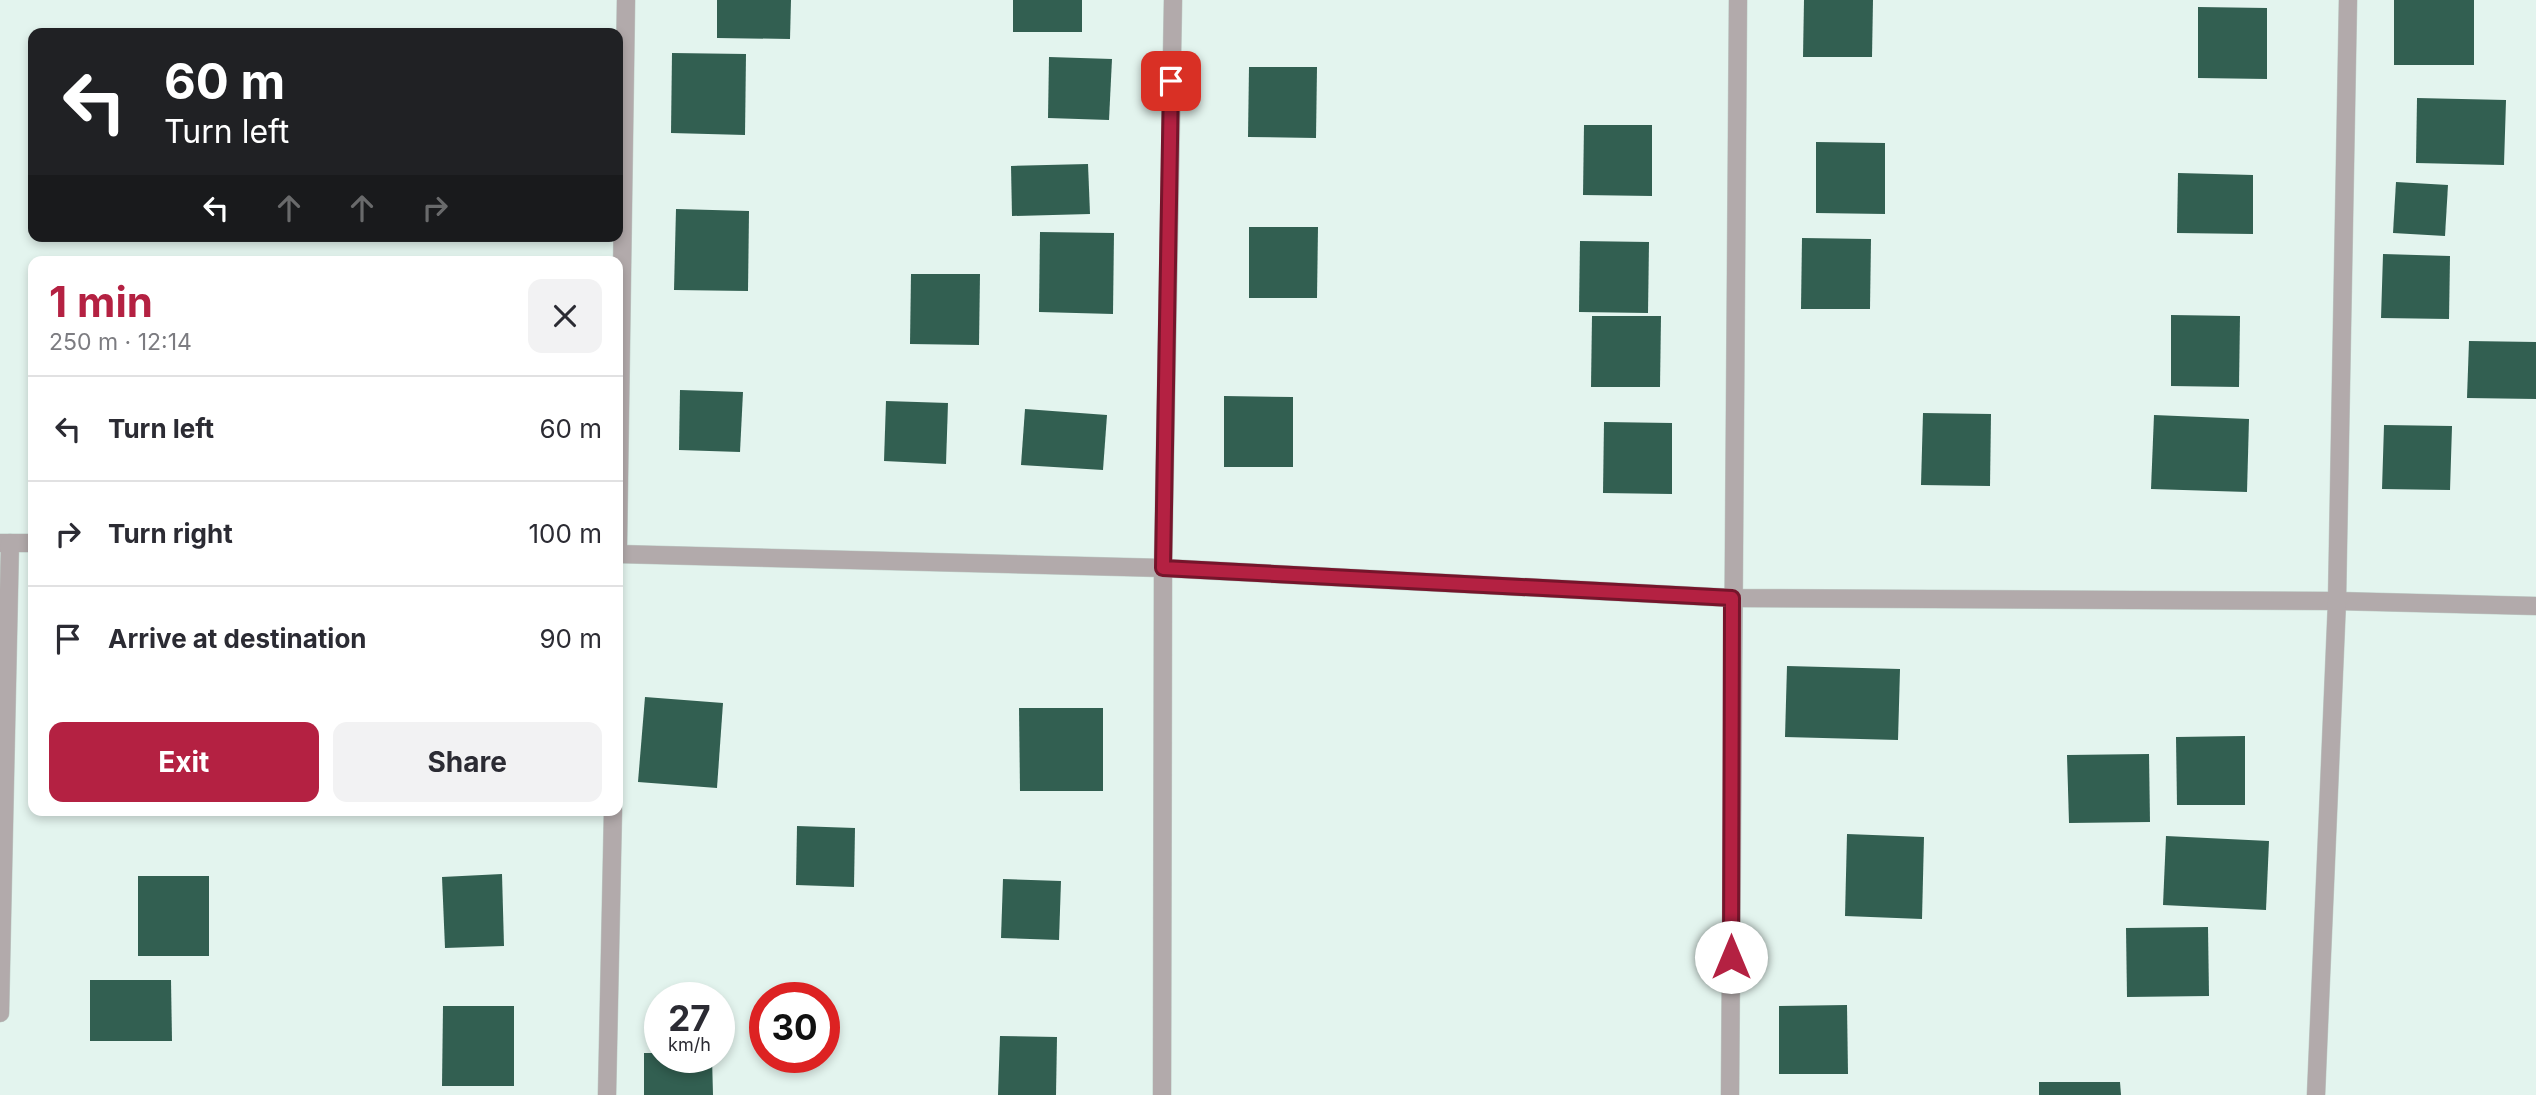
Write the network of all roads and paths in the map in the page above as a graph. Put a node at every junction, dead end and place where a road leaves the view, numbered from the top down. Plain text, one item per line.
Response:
1 (626, 0) edge
2 (1173, 0) edge
3 (1738, 0) edge
4 (2348, 0) edge
5 (623, 205) edge
6 (5, 543) edge
7 (28, 543) edge
8 (623, 554) edge
9 (1163, 568) junction
10 (1732, 598) junction
11 (2337, 601) junction
12 (2536, 606) edge
13 (613, 816) edge
14 (0, 1013) edge
15 (607, 1095) edge
16 (1162, 1095) edge
17 (1730, 1095) edge
18 (2316, 1095) edge

1 - 5 street
2 - 9 street
3 - 10 street
4 - 11 street
6 - 7 street
6 - 14 street
8 - 9 street
9 - 10 street
9 - 16 street
10 - 11 street
10 - 17 street
11 - 12 street
11 - 18 street
13 - 15 street

